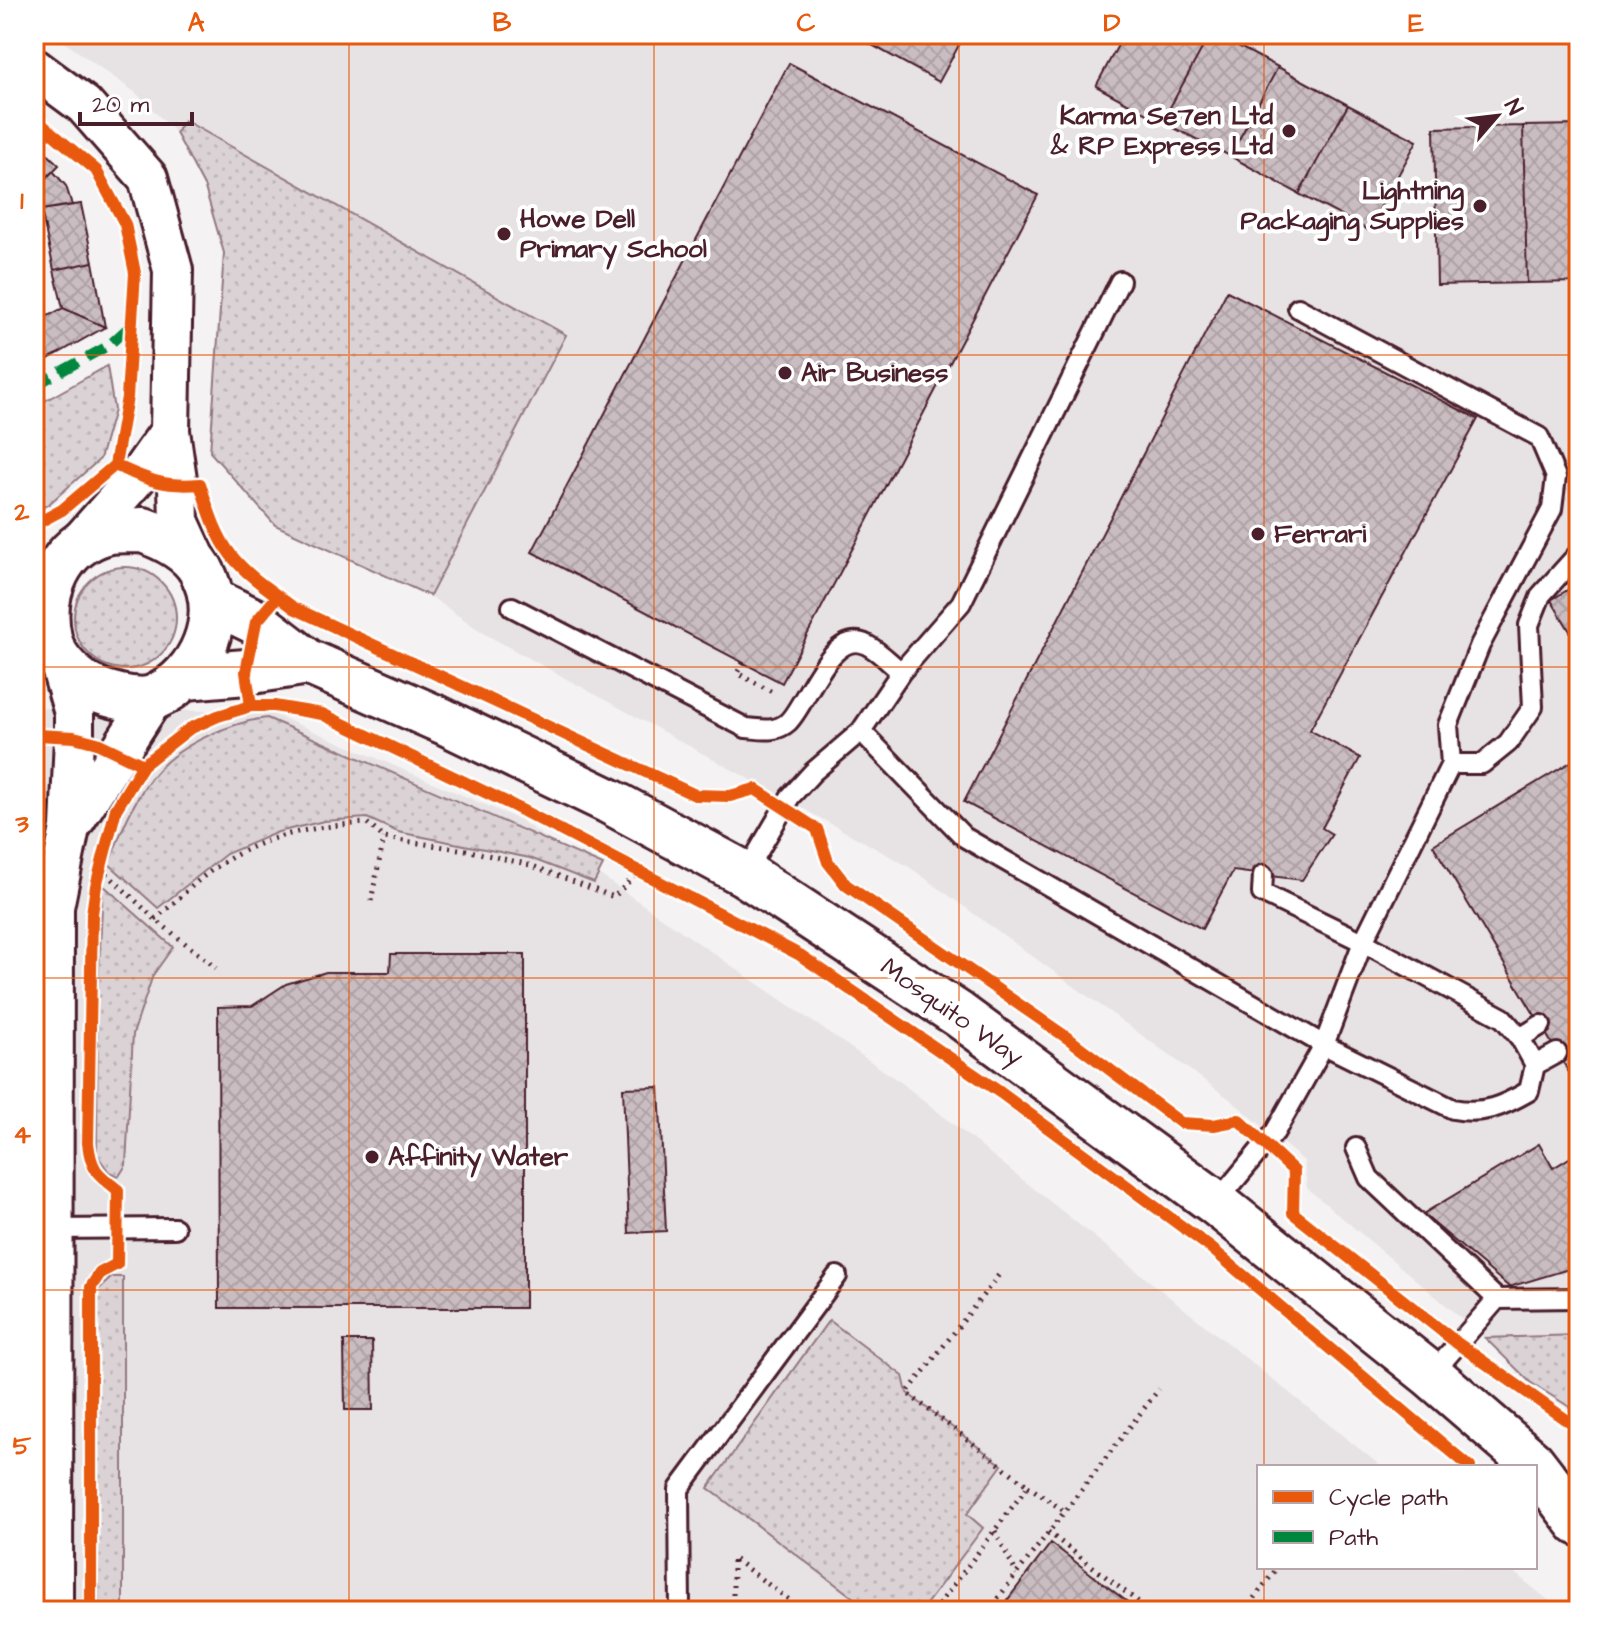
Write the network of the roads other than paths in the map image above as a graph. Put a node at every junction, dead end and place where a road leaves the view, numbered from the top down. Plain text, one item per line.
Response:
1 (34, 68) edge
2 (1120, 281) dead end
3 (1298, 308) dead end
4 (170, 431) junction
5 (1579, 553) edge
6 (55, 565) edge
7 (207, 585) junction
8 (512, 607) dead end
9 (47, 646) edge
10 (308, 662) junction
11 (901, 672) junction
12 (169, 688) junction
13 (861, 731) junction
14 (1451, 764) junction
15 (70, 828) junction
16 (745, 874) junction
17 (1263, 875) dead end
18 (1363, 942) junction
19 (1541, 1025) dead end
20 (1520, 1038) junction
21 (1324, 1045) junction
22 (1557, 1053) dead end
23 (1535, 1065) junction
24 (1356, 1148) dead end
25 (1216, 1203) junction
26 (175, 1228) dead end
27 (53, 1229) junction
28 (837, 1276) dead end
29 (1579, 1298) edge
30 (1497, 1299) junction
31 (1431, 1375) junction
32 (1532, 1462) junction
33 (1534, 1465) edge
34 (1537, 1468) edge
35 (1579, 1475) edge
36 (43, 1476) edge
37 (1579, 1523) edge
38 (53, 1611) edge
39 (680, 1611) edge

1 - 4 street
2 - 11 lane
3 - 14 lane
4 - 6 street
4 - 7 street
5 - 14 lane
6 - 7 street
6 - 9 street
7 - 10 street, Mosquito Way
7 - 12 street
8 - 11 lane
9 - 12 street
9 - 15 street
10 - 12 street
10 - 16 street, Mosquito Way
11 - 13 lane
12 - 15 street
13 - 16 lane
13 - 21 lane
14 - 18 lane
15 - 27 street
16 - 25 street, Mosquito Way
17 - 18 lane
18 - 20 lane
18 - 21 lane
19 - 20 lane
20 - 23 lane
21 - 23 lane
21 - 25 lane
22 - 23 lane
24 - 30 lane
25 - 31 street, Mosquito Way
26 - 27 lane
27 - 36 street
28 - 39 lane
29 - 30 lane
30 - 31 lane
31 - 32 street, Mosquito Way
32 - 33 street, Mosquito Way
32 - 35 street, Mosquito Way
34 - 37 street, Mosquito Way
36 - 38 street

